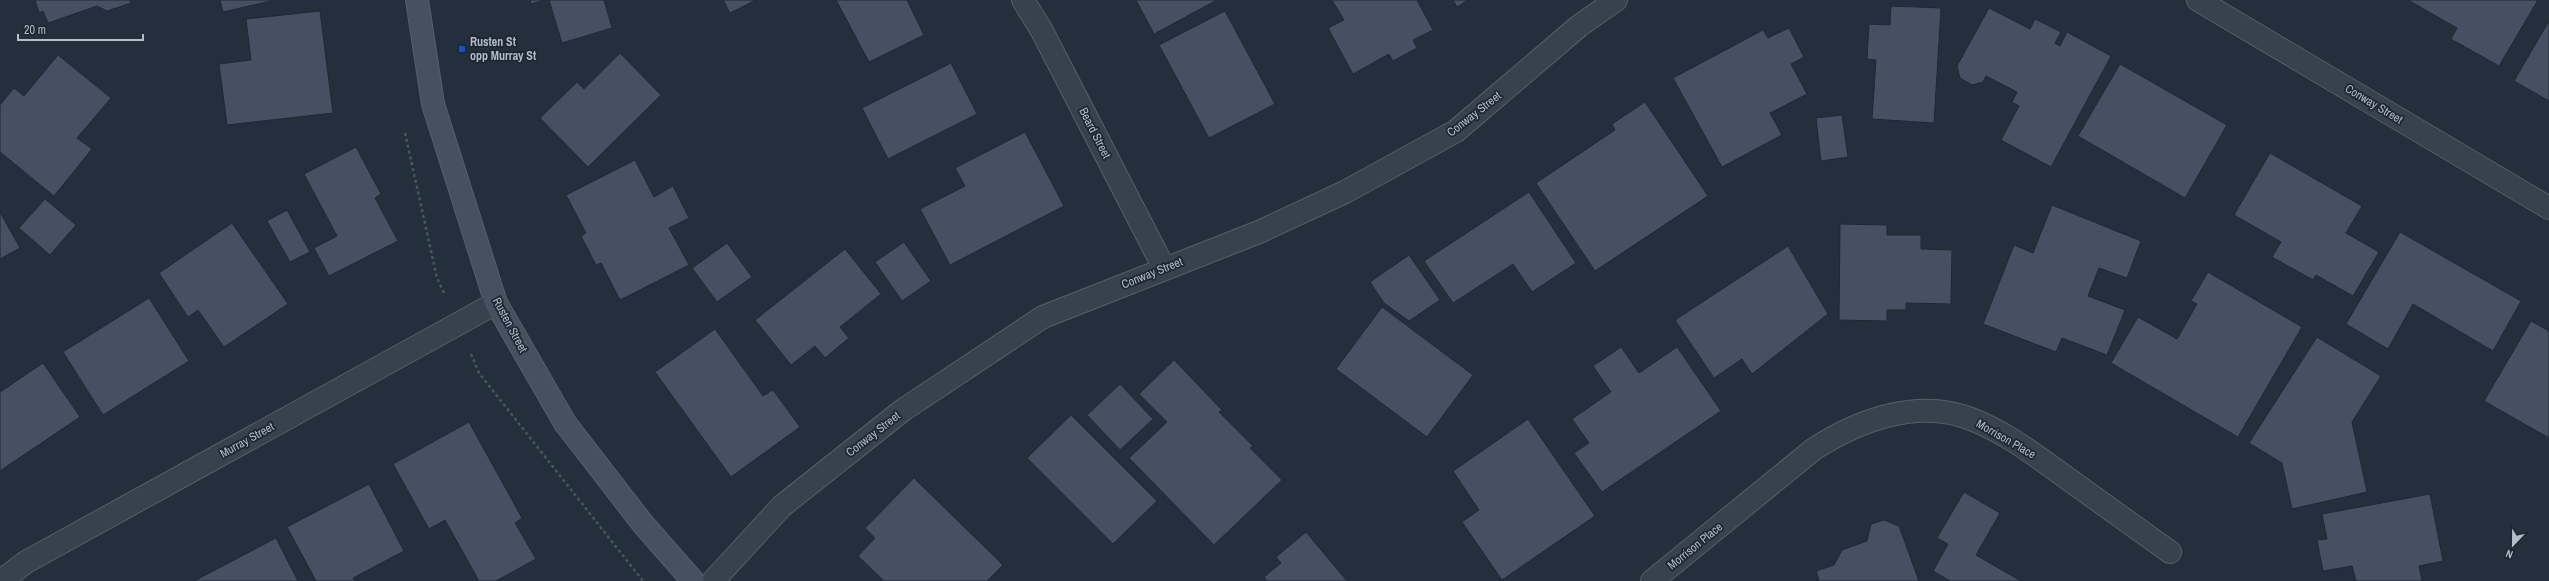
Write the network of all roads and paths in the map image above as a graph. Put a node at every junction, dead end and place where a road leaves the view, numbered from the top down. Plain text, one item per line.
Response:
1 (417, 0) edge
2 (1022, 0) edge
3 (1616, 0) edge
4 (2198, 0) edge
5 (2549, 208) edge
6 (1164, 268) junction
7 (496, 303) junction
8 (2170, 552) dead end
9 (1, 581) edge
10 (693, 581) edge
11 (713, 581) edge
12 (1652, 581) edge

1 - 7 street, Rusten Street
2 - 6 street, Beard Street
3 - 6 street, Conway Street
4 - 5 street, Conway Street
6 - 11 street, Conway Street
7 - 9 street, Murray Street
7 - 10 street, Rusten Street
8 - 12 street, Morrison Place

